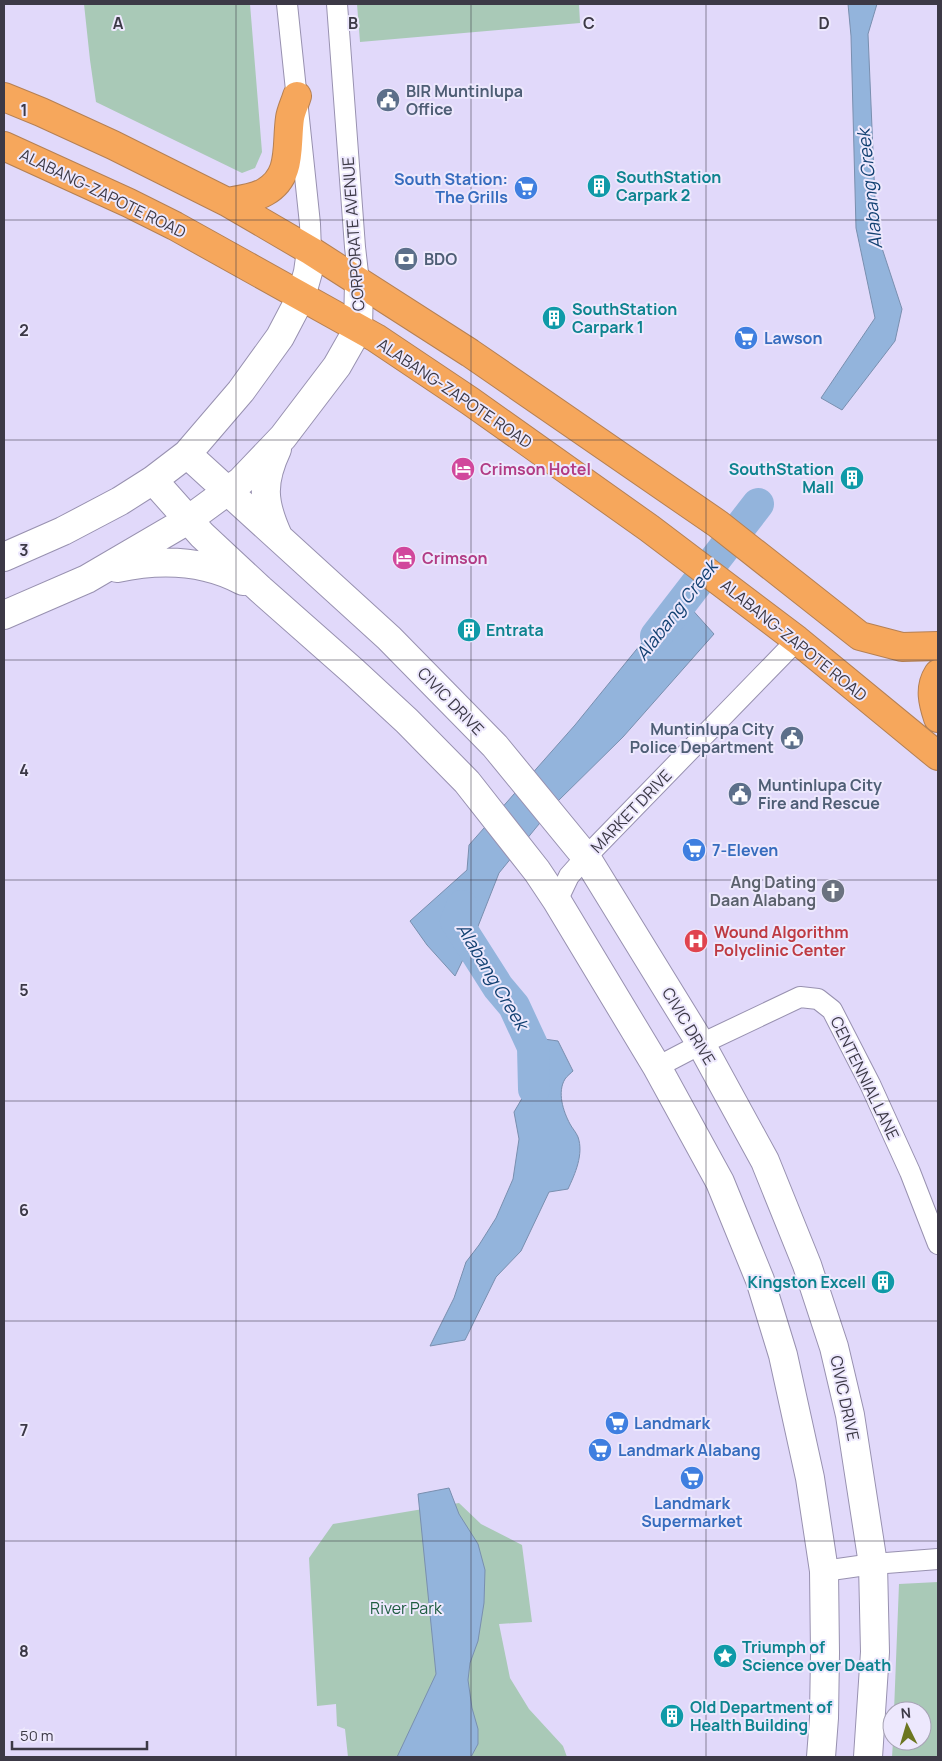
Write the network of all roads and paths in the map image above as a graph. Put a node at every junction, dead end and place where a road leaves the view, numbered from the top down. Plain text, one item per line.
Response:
1 (287, 4) edge
2 (336, 4) edge
3 (297, 96) junction
4 (4, 97) edge
5 (4, 146) edge
6 (227, 202) junction
7 (310, 251) junction
8 (359, 282) junction
9 (302, 297) junction
10 (358, 329) junction
11 (283, 437) junction
12 (187, 454) junction
13 (153, 480) junction
14 (228, 492) junction
15 (188, 520) junction
16 (280, 540) junction
17 (4, 557) edge
18 (87, 579) junction
19 (260, 589) junction
20 (4, 615) edge
21 (797, 640) junction
22 (938, 646) edge
23 (938, 674) edge
24 (938, 718) edge
25 (938, 756) edge
26 (586, 857) junction
27 (557, 901) junction
28 (701, 1044) junction
29 (657, 1067) junction
30 (938, 1244) edge
31 (938, 1559) edge
32 (873, 1564) junction
33 (824, 1571) junction
34 (821, 1757) edge
35 (868, 1757) edge

1 - 3 street
2 - 8 street, CORPORATE AVENUE
3 - 6 highway
3 - 7 street
4 - 6 highway
5 - 9 highway, ALABANG-ZAPOTE ROAD
6 - 7 highway
7 - 8 highway
7 - 9 main road
8 - 10 main road, CORPORATE AVENUE
8 - 22 highway
9 - 10 highway, ALABANG-ZAPOTE ROAD
9 - 12 main road
10 - 11 main road, CORPORATE AVENUE
10 - 21 highway, ALABANG-ZAPOTE ROAD
11 - 14 main road, CORPORATE AVENUE
11 - 16 main road
12 - 13 main road
12 - 14 main road, CIVIC DRIVE
13 - 15 main road
13 - 17 main road
14 - 15 main road, CORPORATE AVENUE
14 - 16 main road, CIVIC DRIVE
15 - 18 main road, CORPORATE AVENUE
15 - 19 main road
16 - 26 main road, CIVIC DRIVE
18 - 19 main road
18 - 20 main road, CORPORATE AVENUE
19 - 27 main road
21 - 25 highway, ALABANG-ZAPOTE ROAD
21 - 26 street, MARKET DRIVE
23 - 24 highway
26 - 27 street, MARKET DRIVE
26 - 28 main road, CIVIC DRIVE
27 - 29 main road
28 - 29 street, CENTENNIAL LANE
28 - 30 street, CENTENNIAL LANE
28 - 32 main road, CIVIC DRIVE
29 - 33 main road
31 - 32 street
32 - 33 street
32 - 35 main road, CIVIC DRIVE
33 - 34 main road

